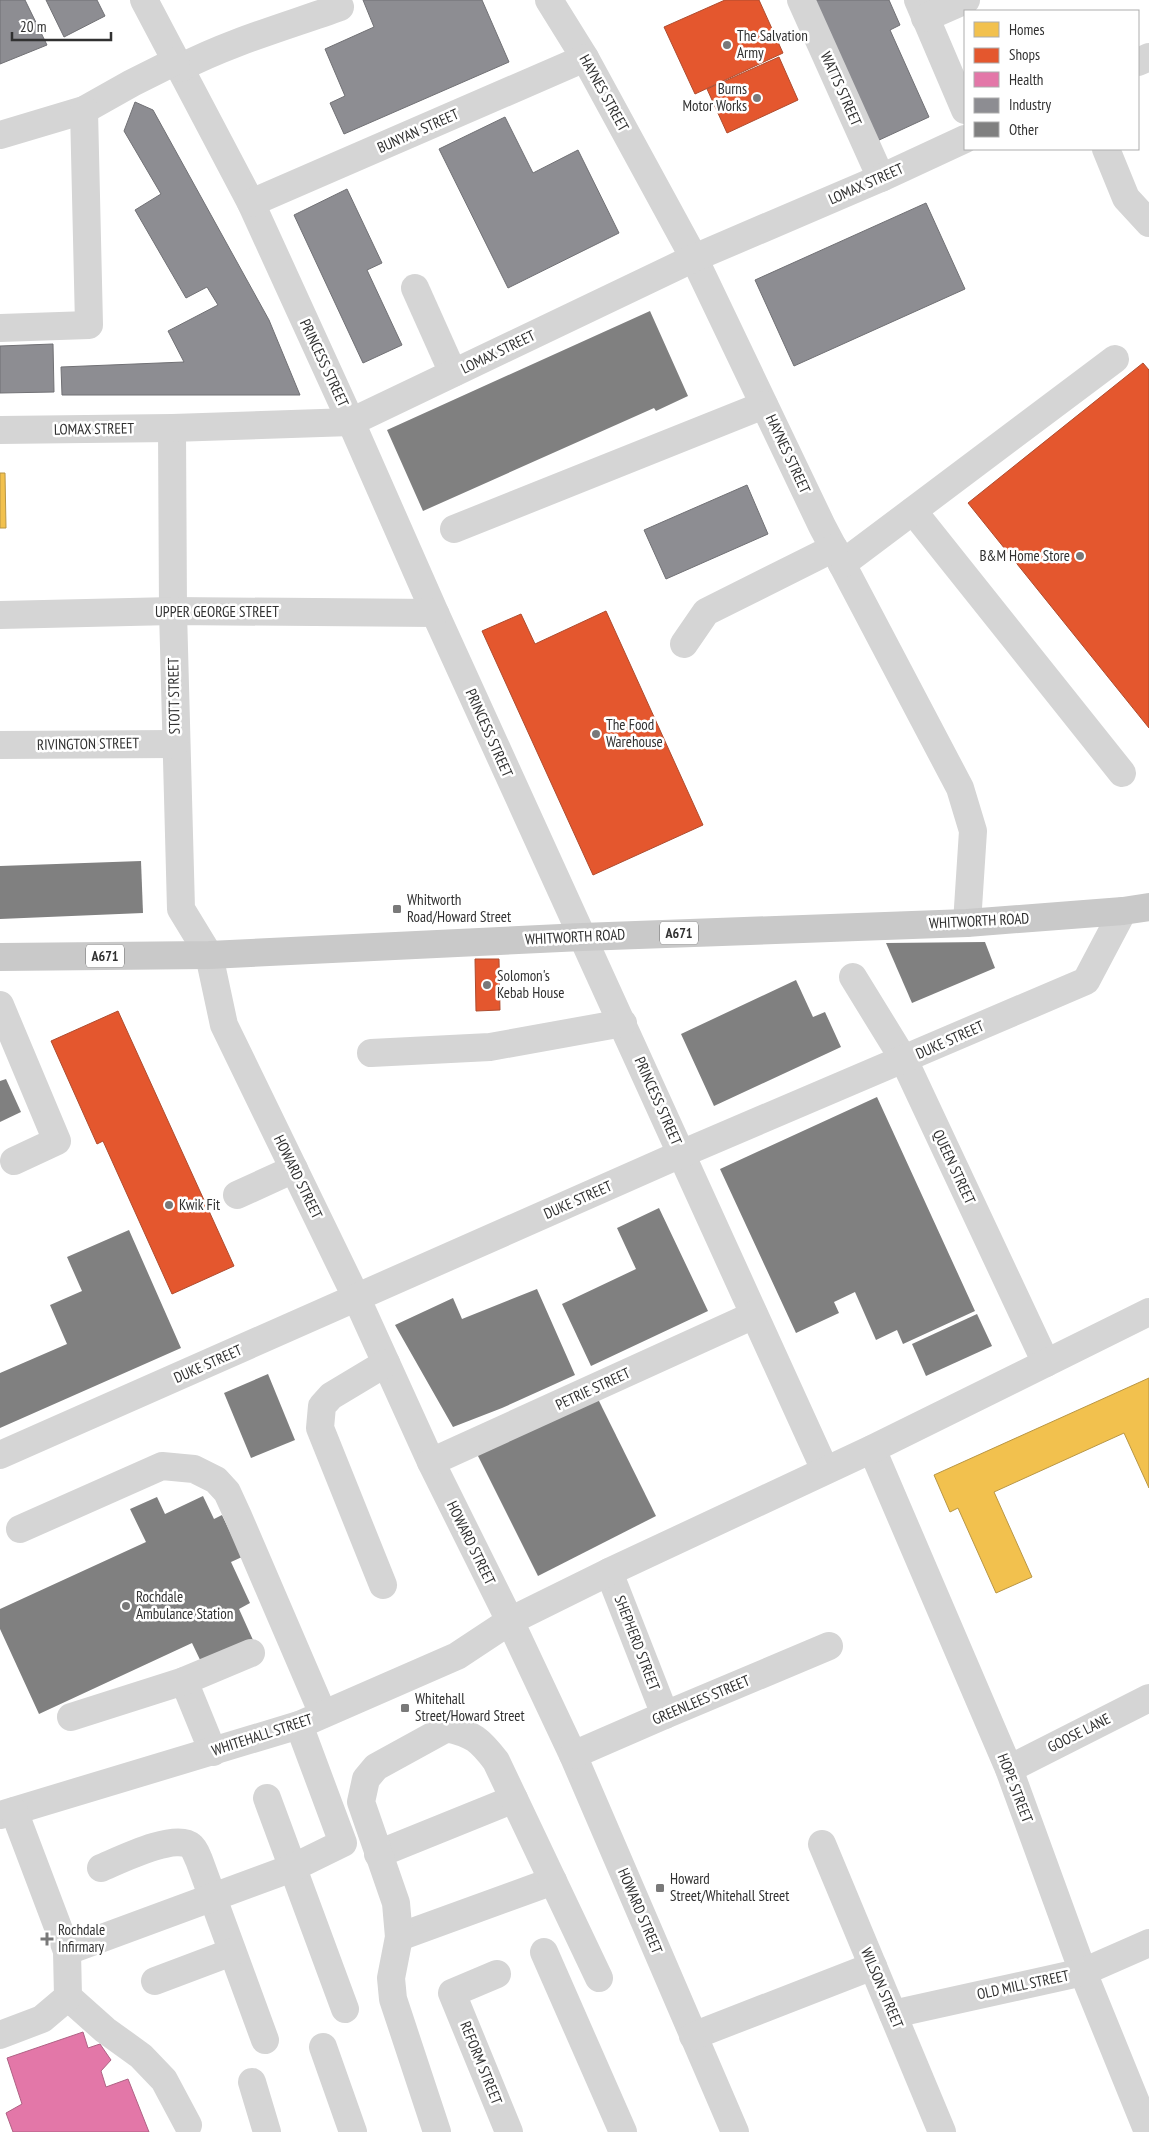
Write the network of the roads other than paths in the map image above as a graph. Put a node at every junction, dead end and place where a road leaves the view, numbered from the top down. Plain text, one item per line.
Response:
1 (144, 0) edge
2 (549, 0) edge
3 (801, 0) edge
4 (966, 0) edge
5 (340, 7) dead end
6 (922, 9) edge
7 (585, 58) junction
8 (178, 65) junction
9 (964, 108) edge
10 (84, 110) junction
11 (0, 135) edge
12 (964, 139) edge
13 (1106, 150) edge
14 (881, 178) junction
15 (251, 203) junction
16 (1149, 223) edge
17 (694, 258) junction
18 (415, 288) dead end
19 (0, 328) edge
20 (1115, 359) dead end
21 (453, 374) junction
22 (764, 405) junction
23 (351, 422) junction
24 (172, 428) junction
25 (0, 430) edge
26 (913, 511) junction
27 (454, 529) dead end
28 (838, 556) junction
29 (173, 611) junction
30 (435, 613) junction
31 (0, 615) edge
32 (684, 644) dead end
33 (175, 744) junction
34 (0, 745) edge
35 (1122, 772) dead end
36 (1136, 909) edge
37 (967, 923) junction
38 (582, 937) junction
39 (209, 956) junction
40 (0, 957) edge
41 (853, 977) dead end
42 (0, 1005) edge
43 (623, 1023) junction
44 (371, 1053) dead end
45 (904, 1060) junction
46 (681, 1154) junction
47 (14, 1161) dead end
48 (294, 1169) junction
49 (237, 1195) dead end
50 (357, 1299) junction
51 (1149, 1312) edge
52 (754, 1315) junction
53 (386, 1363) junction
54 (1046, 1363) junction
55 (872, 1449) junction
56 (0, 1455) edge
57 (432, 1462) junction
58 (825, 1470) junction
59 (20, 1529) dead end
60 (609, 1572) junction
61 (383, 1585) dead end
62 (510, 1622) junction
63 (829, 1646) dead end
64 (251, 1653) dead end
65 (184, 1681) junction
66 (1149, 1698) edge
67 (664, 1714) junction
68 (71, 1717) dead end
69 (311, 1719) junction
70 (212, 1752) junction
71 (573, 1755) junction
72 (1009, 1768) junction
73 (268, 1798) dead end
74 (514, 1799) junction
75 (7, 1813) edge
76 (343, 1843) junction
77 (374, 1843) junction
78 (822, 1844) dead end
79 (100, 1868) dead end
80 (292, 1868) junction
81 (553, 1881) junction
82 (213, 1897) junction
83 (399, 1937) junction
84 (1149, 1943) edge
85 (67, 1951) junction
86 (232, 1952) junction
87 (544, 1952) dead end
88 (873, 1966) junction
89 (1083, 1972) junction
90 (498, 1974) dead end
91 (599, 1978) dead end
92 (155, 1981) dead end
93 (68, 1997) junction
94 (345, 2009) dead end
95 (893, 2014) junction
96 (0, 2035) edge
97 (693, 2036) junction
98 (265, 2040) dead end
99 (324, 2047) dead end
100 (252, 2082) dead end
101 (188, 2125) dead end
102 (267, 2132) edge
103 (353, 2132) edge
104 (437, 2132) edge
105 (509, 2132) edge
106 (623, 2132) edge
107 (735, 2132) edge
108 (942, 2132) edge
109 (1148, 2132) edge

1 - 8 street, PRINCESS STREET
2 - 7 street, HAYNES STREET
3 - 14 street, WATTS STREET
4 - 6 street
5 - 8 street
6 - 9 street
7 - 15 street, BUNYAN STREET
7 - 17 street, HAYNES STREET
8 - 10 street
8 - 15 street, PRINCESS STREET
10 - 11 street
10 - 19 street
12 - 14 street, LOMAX STREET
13 - 16 street
14 - 17 street, LOMAX STREET
15 - 23 street, PRINCESS STREET
17 - 21 street, LOMAX STREET
17 - 22 street, HAYNES STREET
18 - 21 street
20 - 26 street
21 - 23 street, LOMAX STREET
22 - 27 street
22 - 28 street, HAYNES STREET
23 - 24 street, LOMAX STREET
23 - 30 street, PRINCESS STREET
24 - 25 street, LOMAX STREET
24 - 29 street, STOTT STREET
26 - 28 street
26 - 35 street
28 - 32 street
28 - 37 street, HAYNES STREET
29 - 30 street, UPPER GEORGE STREET
29 - 31 street, UPPER GEORGE STREET
29 - 33 street, STOTT STREET
30 - 38 street, PRINCESS STREET
33 - 34 street, RIVINGTON STREET
33 - 39 street, STOTT STREET
36 - 37 main road, WHITWORTH ROAD / A671
36 - 45 street, DUKE STREET
37 - 38 main road, WHITWORTH ROAD / A671
38 - 39 main road, WHITWORTH ROAD / A671
38 - 43 street, PRINCESS STREET
39 - 40 main road, WHITWORTH ROAD / A671
39 - 48 street, HOWARD STREET
41 - 45 street, QUEEN STREET
42 - 47 street
43 - 44 street
43 - 46 street, PRINCESS STREET
45 - 46 street, DUKE STREET
45 - 54 street, QUEEN STREET
46 - 50 street, DUKE STREET
46 - 52 street, PRINCESS STREET
48 - 49 street
48 - 50 street, HOWARD STREET
50 - 53 street, HOWARD STREET
50 - 56 street, DUKE STREET
51 - 54 street, WHITEHALL STREET
52 - 57 street, PETRIE STREET
52 - 58 street, PRINCESS STREET
53 - 57 street, HOWARD STREET
53 - 61 street
54 - 55 street, WHITEHALL STREET
55 - 58 street, WHITEHALL STREET
55 - 72 street, HOPE STREET
57 - 62 street, HOWARD STREET
58 - 60 street, WHITEHALL STREET
59 - 69 street
60 - 62 street, WHITEHALL STREET
60 - 67 street, SHEPHERD STREET
62 - 69 street, WHITEHALL STREET
62 - 71 street, HOWARD STREET
63 - 67 street, GREENLEES STREET
64 - 65 street
65 - 68 street
65 - 70 street
66 - 72 street, GOOSE LANE
67 - 71 street, GREENLEES STREET
69 - 70 street, WHITEHALL STREET
69 - 76 street
70 - 75 street, WHITEHALL STREET
71 - 97 street, HOWARD STREET
72 - 89 street, HOPE STREET
73 - 80 street
74 - 77 street
74 - 77 street
74 - 81 street
75 - 85 street
76 - 77 street
76 - 80 street
77 - 83 street
78 - 88 street, WILSON STREET
79 - 82 street
80 - 82 street
80 - 94 street
81 - 83 street
81 - 91 street
82 - 85 street
82 - 86 street
83 - 104 street
84 - 89 street, OLD MILL STREET
85 - 93 street
86 - 92 street
86 - 98 street
87 - 106 street
88 - 95 street, WILSON STREET
88 - 97 street
89 - 95 street, OLD MILL STREET
89 - 109 street, HOPE STREET
90 - 105 street, REFORM STREET
93 - 96 street
93 - 101 street
95 - 108 street, WILSON STREET
97 - 107 street, HOWARD STREET
99 - 103 street
100 - 102 street

